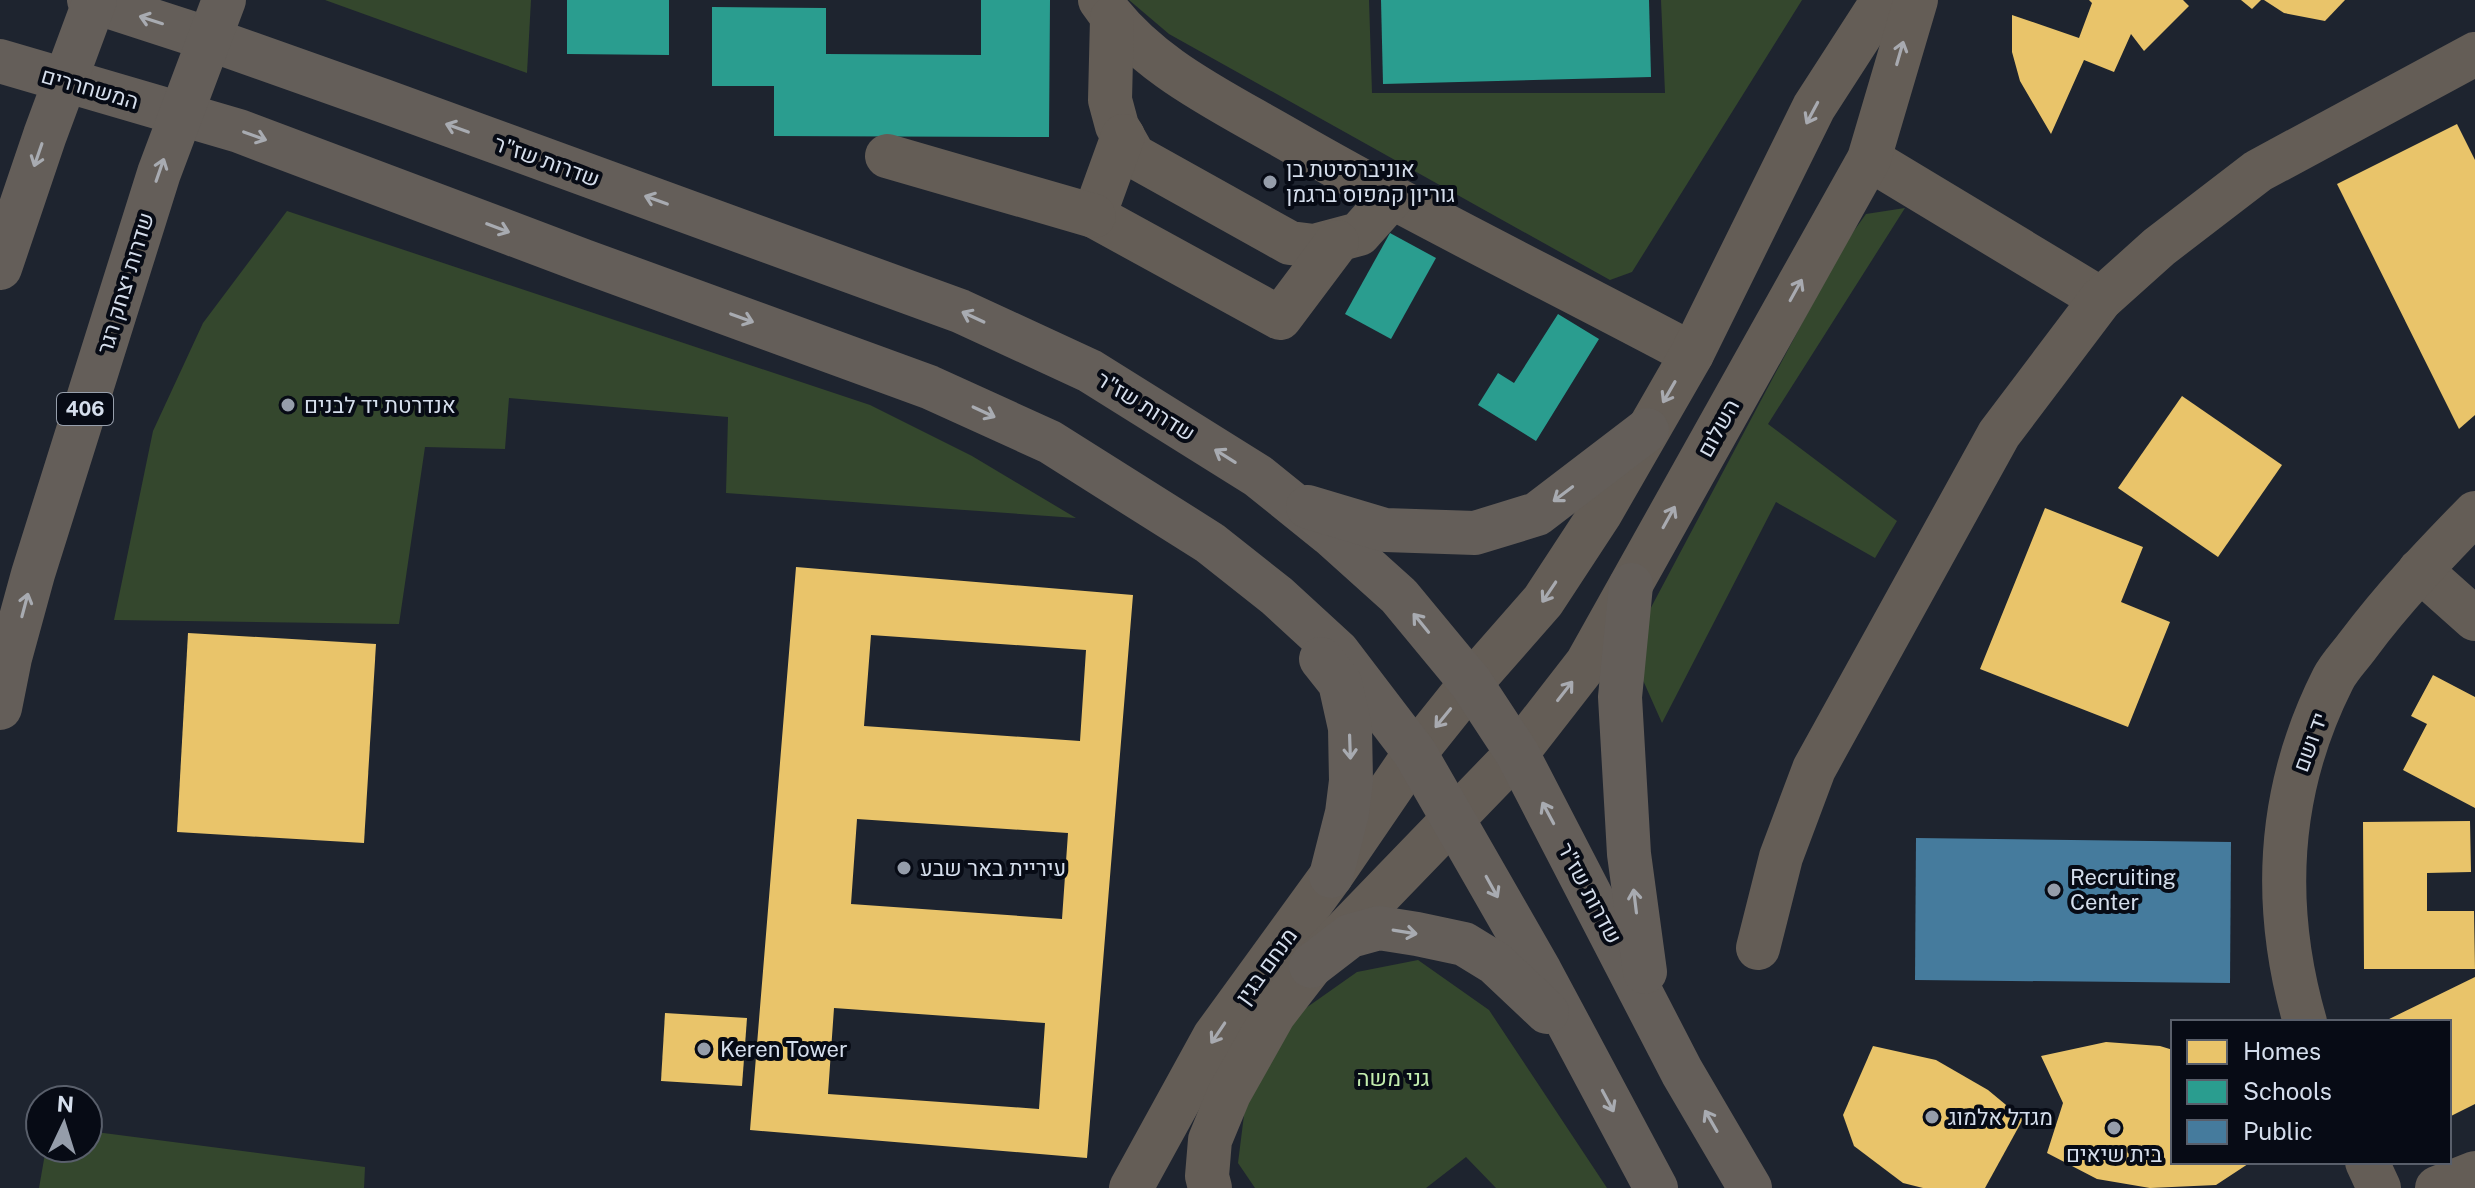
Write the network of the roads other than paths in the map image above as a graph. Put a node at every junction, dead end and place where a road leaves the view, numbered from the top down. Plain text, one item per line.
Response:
1 (1883, 0) edge
2 (1916, 0) edge
3 (92, 1) edge
4 (1106, 9) edge
5 (216, 20) edge
6 (2475, 54) edge
7 (0, 61) edge
8 (65, 82) junction
9 (180, 113) junction
10 (1123, 136) junction
11 (887, 156) dead end
12 (1869, 159) junction
13 (1392, 197) junction
14 (1094, 216) junction
15 (1337, 242) junction
16 (0, 268) edge
17 (2101, 299) junction
18 (1692, 354) junction
19 (1647, 430) junction
20 (1288, 501) junction
21 (2475, 513) edge
22 (2420, 570) junction
23 (1263, 585) junction
24 (1631, 585) junction
25 (2475, 619) edge
26 (1471, 683) junction
27 (0, 708) edge
28 (1415, 753) junction
29 (1517, 753) junction
30 (1454, 819) junction
31 (1331, 876) junction
32 (1758, 948) dead end
33 (1311, 966) junction
34 (1649, 1006) junction
35 (2304, 1020) edge
36 (1572, 1036) junction
37 (2368, 1164) edge
38 (2475, 1173) edge
39 (1131, 1188) edge
40 (1210, 1188) edge
41 (1656, 1188) edge
42 (1750, 1188) edge
43 (2379, 1188) edge
44 (2437, 1188) edge

1 -> 18 street
12 -> 2 street, השלום
5 -> 3 main road
3 - 8 main road
4 - 10 street
4 - 13 street
5 - 9 main road, שדרות יצחק רגר / 406
20 -> 5 main road, שדרות שז"ר
6 - 17 street
7 - 8 main road, המשחררים
8 - 9 main road, המשחררים
8 -> 16 main road
9 -> 23 main road
27 -> 9 main road, שדרות יצחק רגר / 406
10 - 14 street
10 - 15 street
11 - 14 street
12 - 17 street
24 -> 12 street, השלום
13 - 15 street
13 - 18 street
14 - 15 street
17 - 32 street
18 -> 19 street
19 -> 20 main road
19 -> 26 street
26 -> 20 main road, שדרות שז"ר
21 - 22 street, יד ושם
22 - 25 street
22 - 35 street, יד ושם
23 - 28 main road
23 -> 31 main road
29 -> 24 street, השלום
34 -> 24 main road
26 -> 28 street
26 - 29 main road, שדרות שז"ר
28 - 30 main road
28 - 31 street, מנחם בגין
29 - 30 street, השלום
34 -> 29 main road, שדרות שז"ר
30 - 33 street, מנחם בגין
30 -> 36 main road
31 -> 39 street, מנחם בגין
33 -> 36 main road
33 - 40 street, מנחם בגין
42 -> 34 main road, שדרות שז"ר
36 -> 41 main road
37 - 43 street
38 - 44 street

